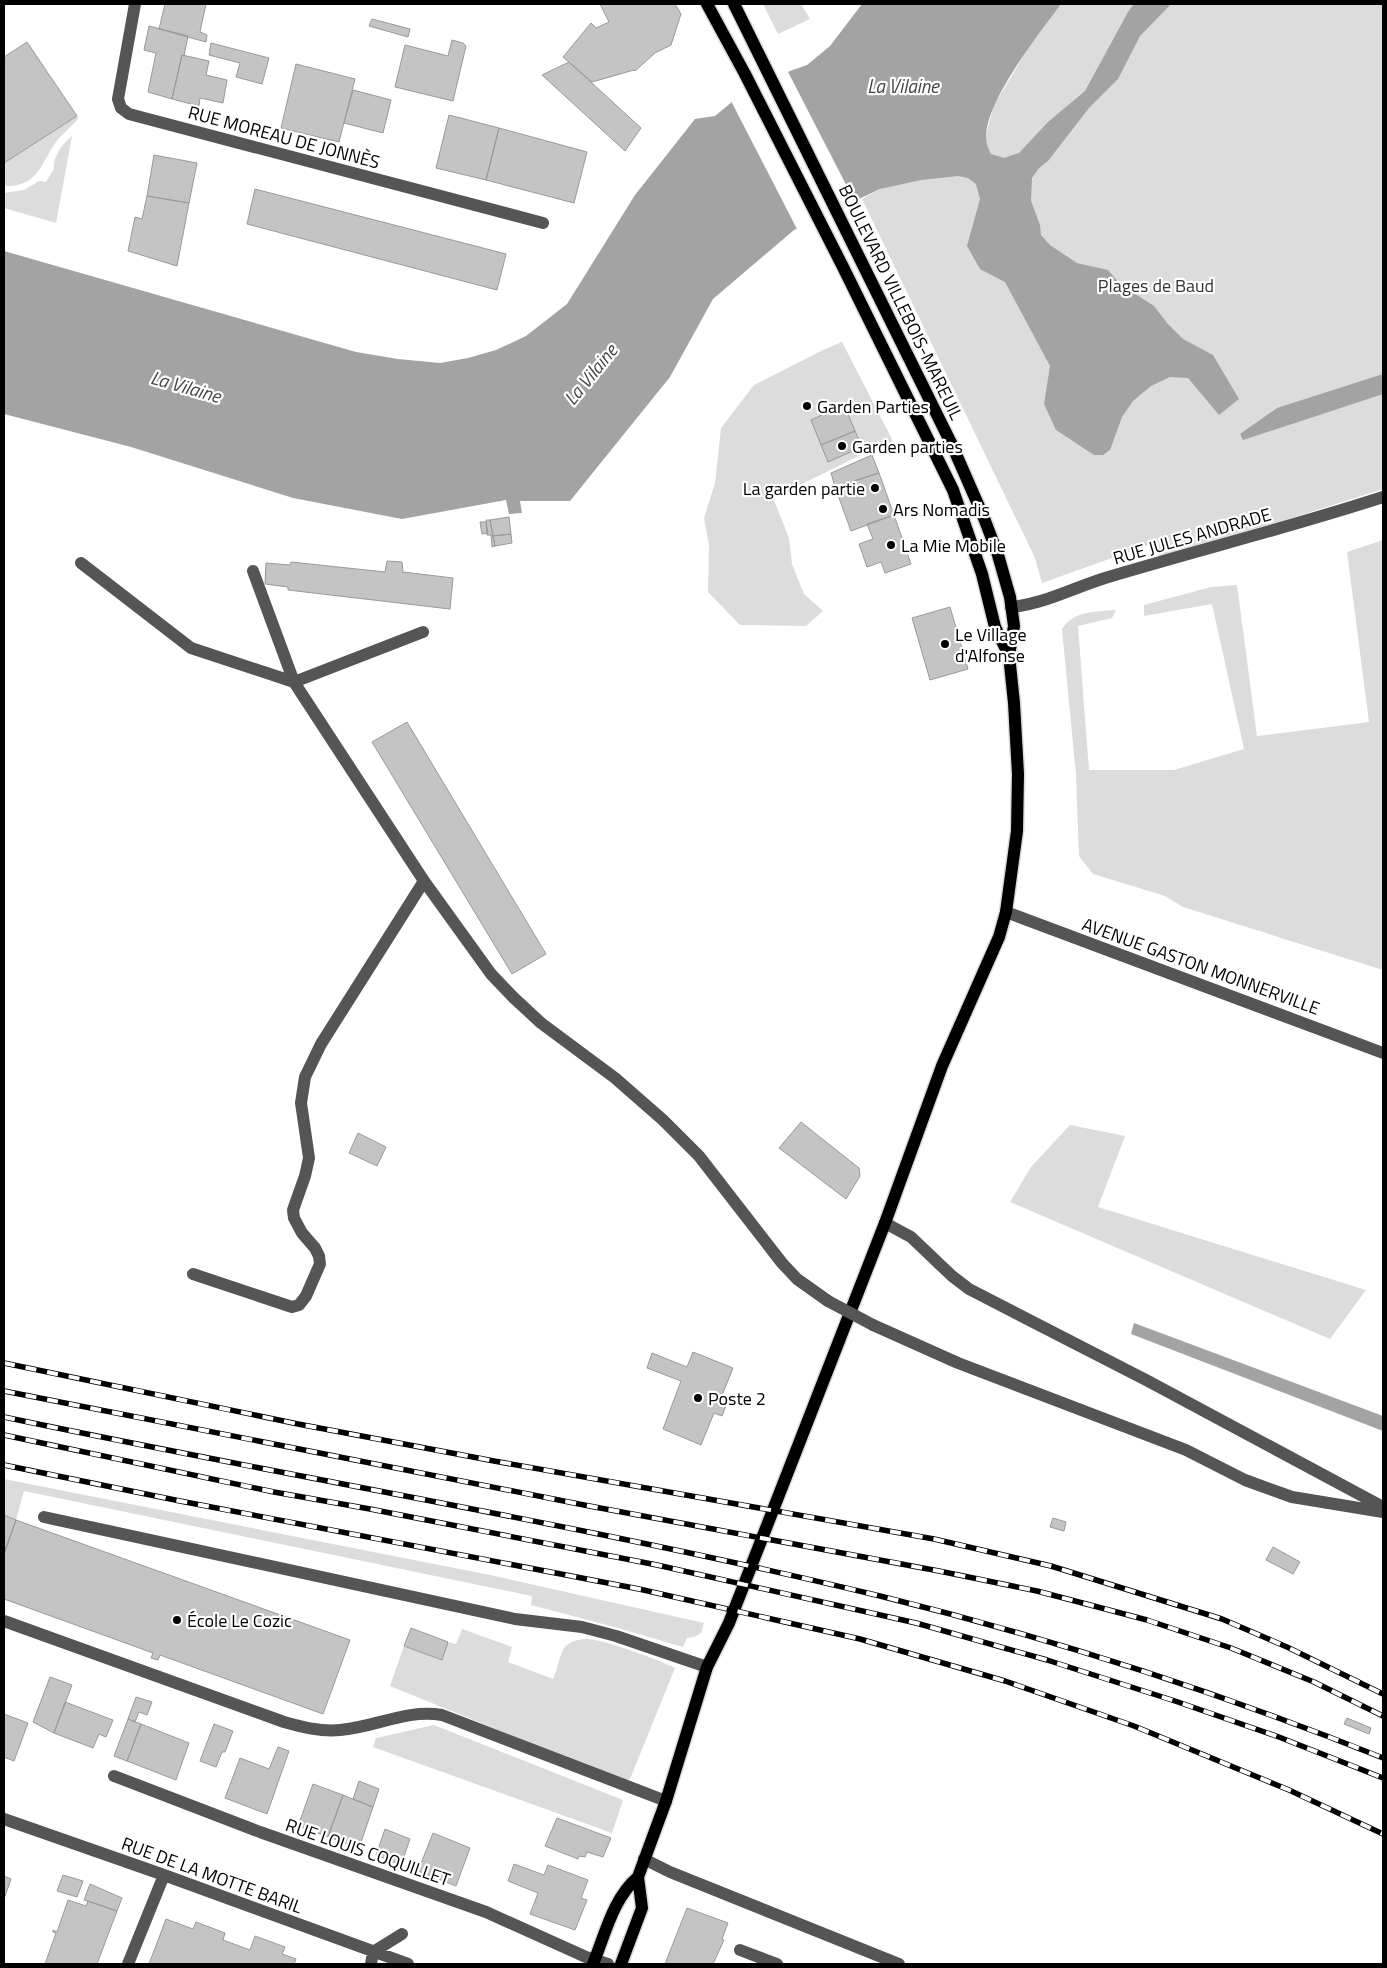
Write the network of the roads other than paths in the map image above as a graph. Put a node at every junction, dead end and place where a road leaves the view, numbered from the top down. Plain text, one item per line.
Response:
1 (135, 4) edge
2 (707, 4) edge
3 (734, 4) edge
4 (543, 223) dead end
5 (1383, 498) edge
6 (81, 563) dead end
7 (253, 571) dead end
8 (1011, 607) junction
9 (423, 632) dead end
10 (1009, 655) junction
11 (294, 682) junction
12 (424, 881) junction
13 (1006, 912) junction
14 (1383, 1053) edge
15 (885, 1223) junction
16 (193, 1274) dead end
17 (1383, 1507) edge
18 (1383, 1512) edge
19 (44, 1517) dead end
20 (4, 1621) edge
21 (707, 1667) junction
22 (114, 1776) dead end
23 (666, 1801) junction
24 (4, 1819) edge
25 (644, 1858) junction
26 (164, 1875) junction
27 (638, 1877) junction
28 (402, 1934) dead end
29 (740, 1950) dead end
30 (372, 1958) edge
31 (594, 1962) edge
32 (128, 1964) edge
33 (408, 1964) edge
34 (608, 1964) edge
35 (621, 1964) edge
36 (776, 1964) edge
37 (899, 1964) edge

1 - 4 street, RUE MOREAU DE JONNÈS
2 - 10 main road, BOULEVARD VILLEBOIS-MAREUIL
3 - 8 main road, BOULEVARD VILLEBOIS-MAREUIL
5 - 8 street, RUE JULES ANDRADE
6 - 11 street
7 - 11 street
8 - 10 main road, BOULEVARD VILLEBOIS-MAREUIL
9 - 11 street
10 - 13 main road
11 - 12 street
12 - 16 street
12 - 18 street, bridge
13 - 14 street, AVENUE GASTON MONNERVILLE
13 - 15 main road
15 - 17 street
15 - 21 main road
19 - 21 street
20 - 23 street
21 - 23 main road
22 - 31 street, RUE LOUIS COQUILLET
23 - 25 main road
24 - 26 street, RUE DE LA MOTTE BARIL
25 - 27 main road
25 - 37 street
26 - 30 street, RUE DE LA MOTTE BARIL
26 - 32 street
27 - 31 main road
27 - 35 main road
28 - 30 street
29 - 36 street
30 - 33 street, RUE DE LA MOTTE BARIL
31 - 34 street, RUE LOUIS COQUILLET

